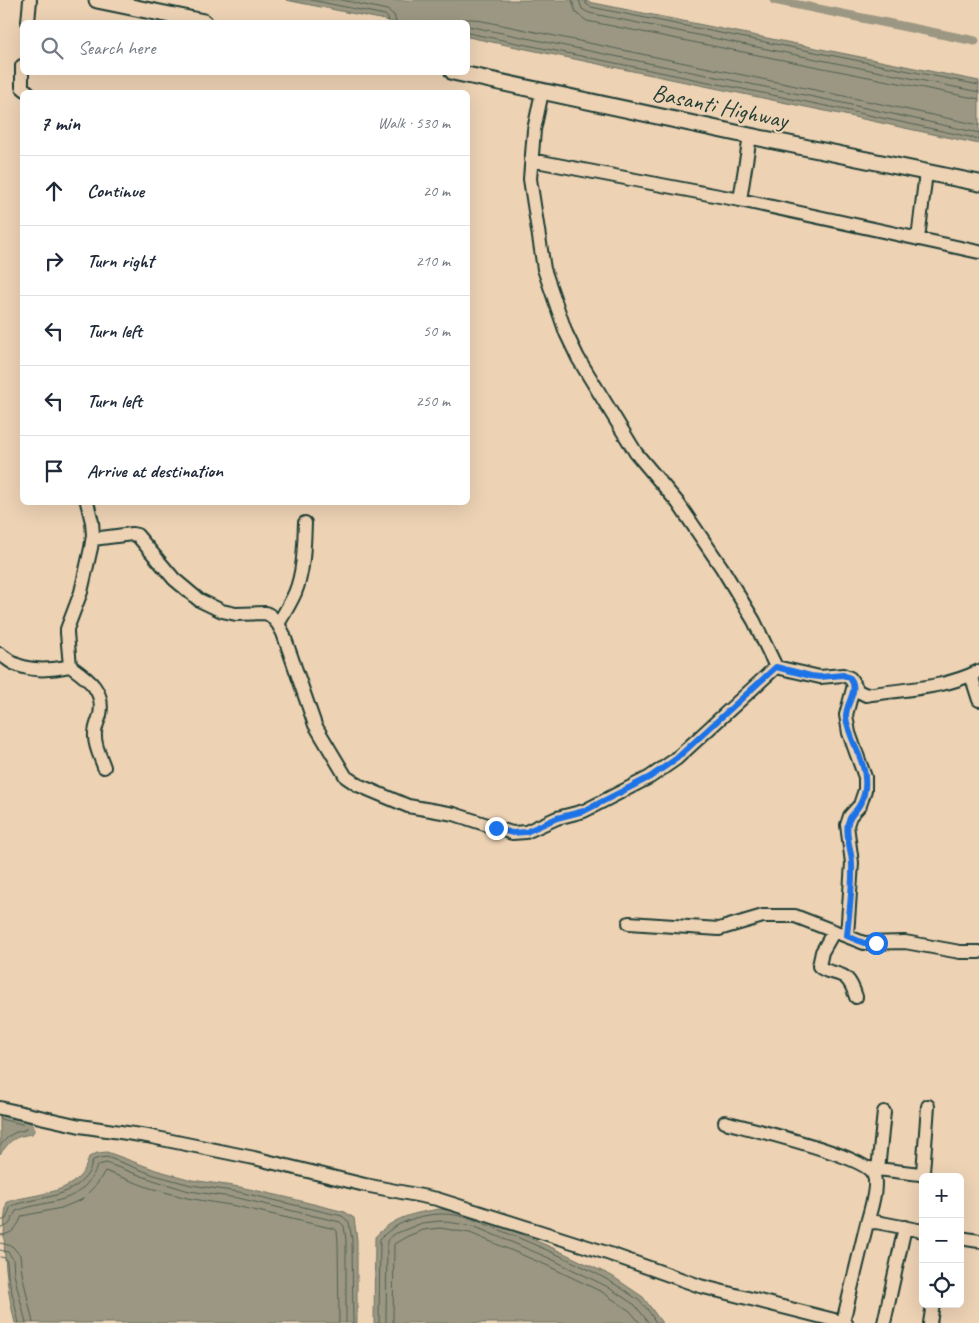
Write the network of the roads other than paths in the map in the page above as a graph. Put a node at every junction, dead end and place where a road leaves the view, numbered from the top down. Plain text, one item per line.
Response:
1 (30, 0) edge
2 (97, 0) edge
3 (28, 20) edge
4 (194, 20) edge
5 (21, 75) edge
6 (466, 75) edge
7 (26, 90) edge
8 (542, 92) junction
9 (750, 136) junction
10 (531, 160) junction
11 (926, 172) junction
12 (979, 183) edge
13 (740, 200) junction
14 (918, 239) junction
15 (979, 252) edge
16 (88, 505) edge
17 (305, 523) dead end
18 (93, 539) junction
19 (278, 624) junction
20 (0, 654) edge
21 (70, 666) junction
22 (776, 667) junction
23 (975, 673) edge
24 (854, 685) junction
25 (979, 700) edge
26 (104, 767) dead end
27 (629, 924) dead end
28 (834, 931) junction
29 (847, 936) junction
30 (979, 952) edge
31 (856, 997) dead end
32 (928, 1106) dead end
33 (0, 1108) edge
34 (884, 1112) dead end
35 (725, 1122) dead end
36 (873, 1169) junction
37 (867, 1223) junction
38 (905, 1227) junction
39 (919, 1230) edge
40 (964, 1239) edge
41 (979, 1241) edge
42 (932, 1308) edge
43 (845, 1322) edge
44 (884, 1323) edge
45 (930, 1323) edge

1 - 3 street
2 - 4 main road
5 - 7 street
6 - 8 main road, Basanti Highway
8 - 9 main road, Basanti Highway
8 - 10 street
9 - 11 main road, Basanti Highway
9 - 13 street
10 - 13 street
10 - 22 street
11 - 12 main road, Basanti Highway
11 - 14 street
13 - 14 street
14 - 15 street
16 - 18 street
17 - 19 street
18 - 19 street
18 - 21 street
19 - 22 street
20 - 21 street
21 - 26 street
22 - 24 street
23 - 24 street
23 - 25 street
24 - 29 street
27 - 28 street
28 - 29 street
28 - 31 street
29 - 30 street
32 - 36 street
33 - 43 street
34 - 36 street
35 - 36 street
36 - 37 street
37 - 38 street
37 - 43 street
38 - 39 street
38 - 44 street
40 - 41 street
42 - 45 street

